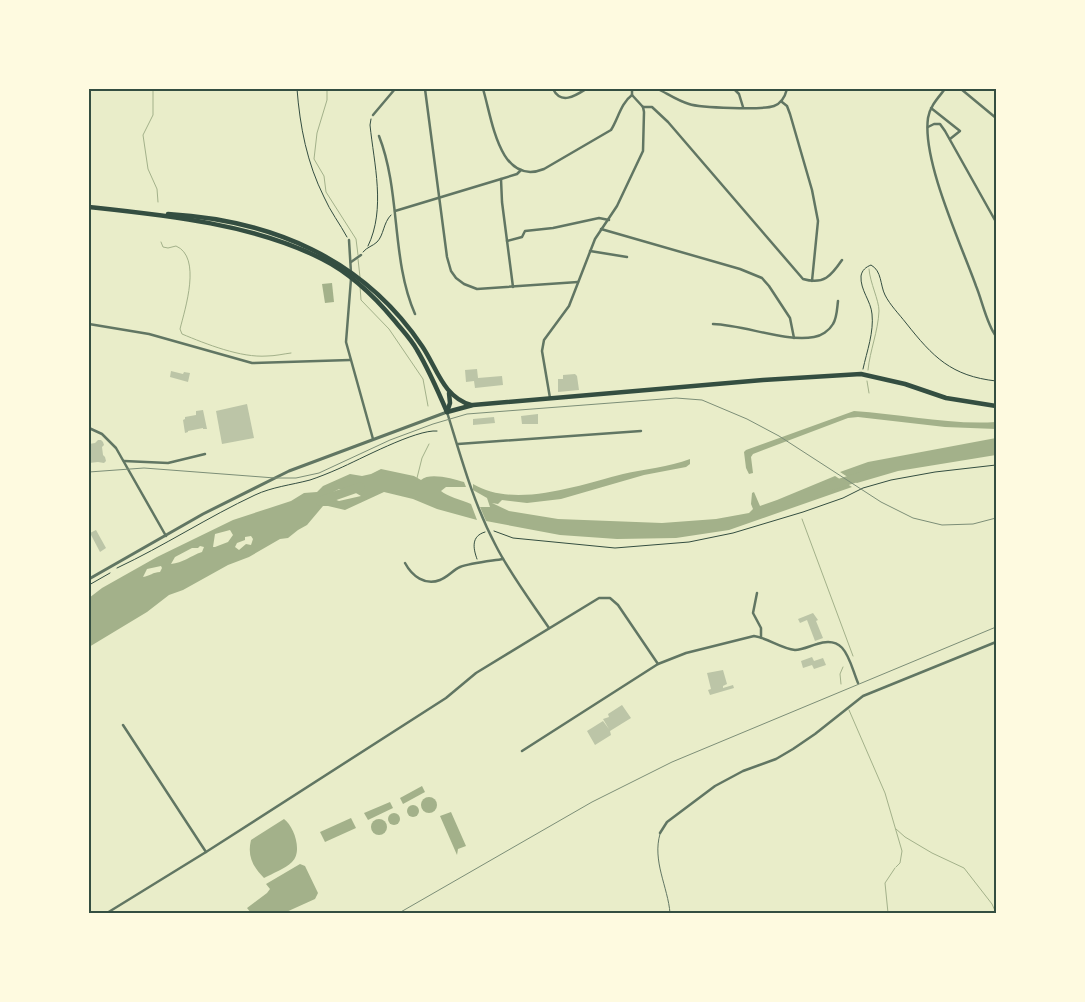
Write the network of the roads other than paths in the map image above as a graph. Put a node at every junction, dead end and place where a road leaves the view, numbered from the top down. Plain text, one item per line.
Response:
1 (395, 89) edge
2 (425, 89) edge
3 (483, 89) edge
4 (553, 89) edge
5 (586, 89) edge
6 (632, 89) edge
7 (658, 89) edge
8 (734, 89) edge
9 (787, 89) edge
10 (945, 89) edge
11 (961, 89) edge
12 (632, 95) junction
13 (782, 102) junction
14 (643, 107) junction
15 (743, 107) junction
16 (931, 108) junction
17 (373, 115) road end
18 (996, 118) edge
19 (928, 127) junction
20 (379, 136) dead end
21 (950, 139) junction
22 (521, 170) junction
23 (501, 179) junction
24 (439, 198) junction
25 (89, 207) edge
26 (396, 212) junction
27 (146, 213) junction
28 (609, 220) junction
29 (996, 222) edge
30 (601, 229) junction
31 (349, 240) road end
32 (507, 241) junction
33 (590, 251) junction
34 (361, 255) road end
35 (627, 257) dead end
36 (842, 260) dead end
37 (351, 262) junction
38 (812, 281) junction
39 (579, 282) junction
40 (513, 287) junction
41 (838, 302) dead end
42 (415, 314) dead end
43 (89, 324) edge
44 (713, 324) dead end
45 (996, 336) edge
46 (794, 338) junction
47 (350, 360) junction
48 (449, 393) junction
49 (551, 399) junction
50 (473, 405) junction
51 (996, 406) edge
52 (447, 412) junction
53 (89, 428) edge
54 (640, 431) dead end
55 (373, 439) junction
56 (458, 444) junction
57 (205, 454) dead end
58 (124, 462) junction
59 (166, 536) junction
60 (503, 559) junction
61 (405, 563) dead end
62 (89, 579) edge
63 (757, 593) dead end
64 (549, 628) junction
65 (761, 637) junction
66 (996, 642) edge
67 (658, 664) junction
68 (858, 683) dead end
69 (861, 691) dead end
70 (863, 696) junction
71 (123, 725) dead end
72 (522, 751) dead end
73 (660, 833) joint
74 (206, 852) junction
75 (107, 913) edge
76 (670, 913) edge

1 - 17 street
2 - 24 street
3 - 22 street
4 - 5 street
6 - 12 street
7 - 15 street
8 - 15 street
9 - 13 street
10 - 16 street
11 - 18 street
12 - 14 street
12 - 22 street
13 - 15 street
13 - 38 street
14 - 28 street
14 - 38 street
16 - 19 street
16 - 21 street
19 - 21 street
19 - 45 street
20 - 26 street
21 - 29 street
22 - 23 street
23 - 24 street
23 - 32 street
24 - 26 street
24 - 40 street
25 - 27 main road
26 - 42 street
27 - 48 main road
27 - 52 main road
28 - 30 street
28 - 32 street
30 - 33 street
30 - 46 street
31 - 37 street
32 - 40 street
33 - 35 street
33 - 39 street
34 - 37 street
36 - 38 street
37 - 47 street
39 - 40 street
39 - 49 street
41 - 46 street
43 - 47 street
44 - 46 street
47 - 55 street
48 - 50 main road
48 - 52 main road
49 - 50 main road
49 - 51 main road
50 - 52 main road
52 - 55 street
52 - 56 street
53 - 58 street
54 - 56 street
55 - 59 street
56 - 60 street
57 - 58 street
58 - 59 street
59 - 62 street
60 - 61 street
60 - 64 street
63 - 65 street
64 - 67 street
64 - 74 street
65 - 67 street
65 - 68 street
66 - 70 street
67 - 72 street
69 - 70 street
70 - 73 street
71 - 74 street
73 - 76 lane
74 - 75 street

